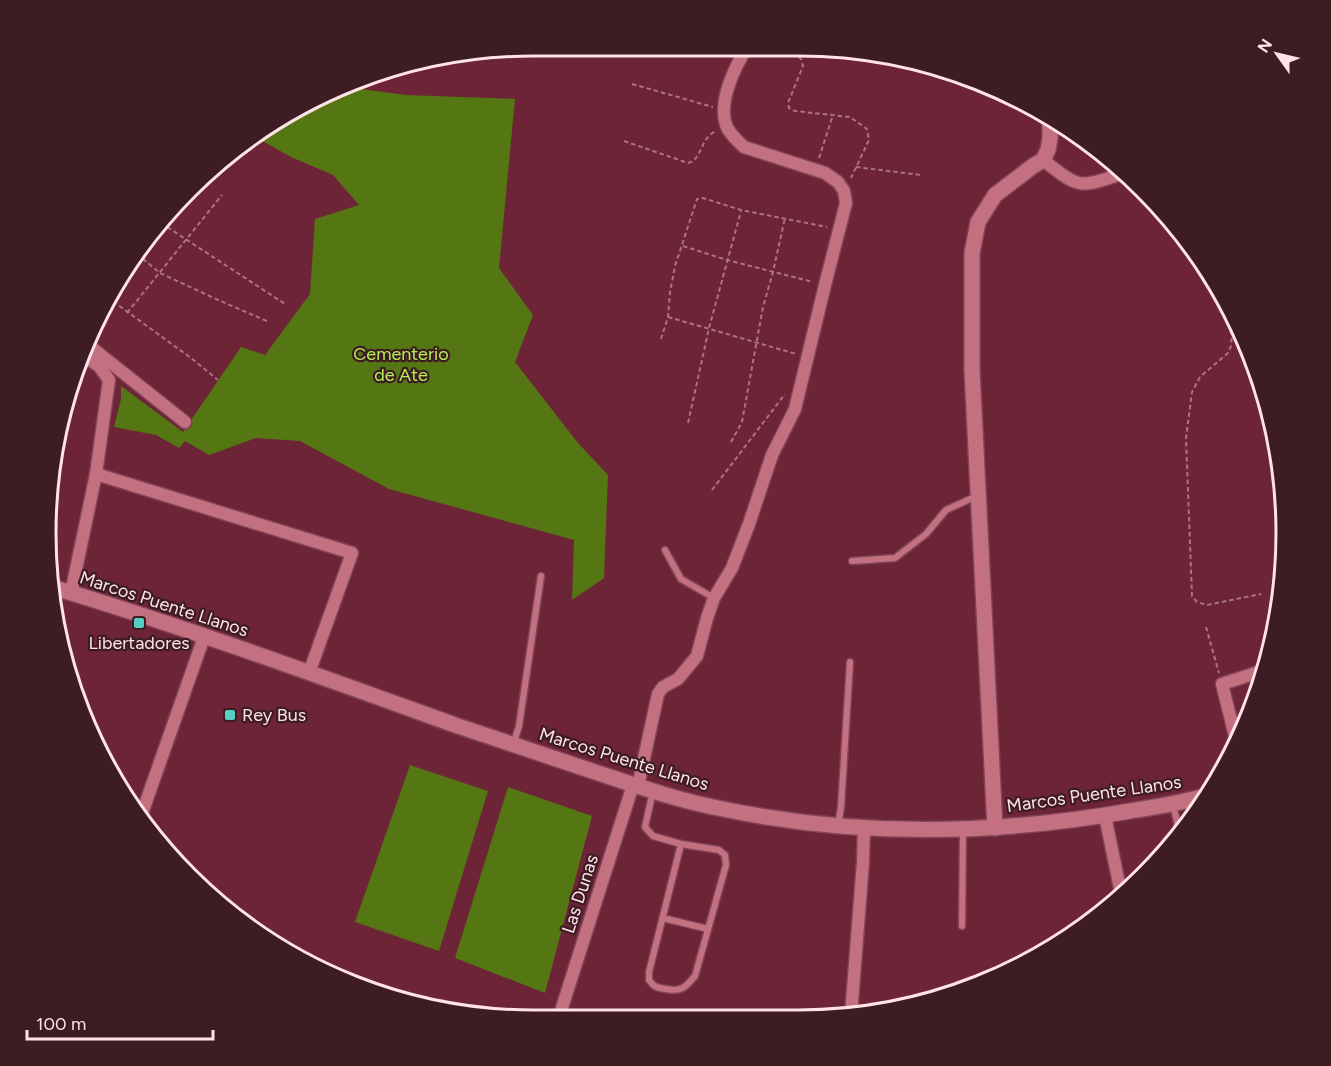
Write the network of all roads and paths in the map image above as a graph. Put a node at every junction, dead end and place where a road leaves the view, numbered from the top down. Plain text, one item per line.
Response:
1 (741, 56) edge
2 (798, 56) edge
3 (632, 84) dead end
4 (724, 110) junction
5 (833, 115) junction
6 (727, 126) junction
7 (1050, 128) edge
8 (624, 141) dead end
9 (1042, 160) junction
10 (856, 167) junction
11 (815, 169) junction
12 (921, 175) dead end
13 (1114, 175) edge
14 (844, 191) junction
15 (222, 195) dead end
16 (741, 210) junction
17 (785, 218) junction
18 (167, 227) edge
19 (839, 229) junction
20 (186, 240) junction
21 (682, 245) junction
22 (143, 259) edge
23 (727, 260) junction
24 (774, 272) junction
25 (160, 273) junction
26 (825, 285) junction
27 (114, 303) edge
28 (285, 304) dead end
29 (127, 313) junction
30 (668, 317) junction
31 (268, 322) dead end
32 (709, 328) junction
33 (1232, 335) edge
34 (661, 339) dead end
35 (756, 342) junction
36 (93, 349) edge
37 (808, 358) junction
38 (89, 359) edge
39 (803, 375) junction
40 (218, 380) dead end
41 (185, 422) dead end
42 (688, 423) dead end
43 (731, 442) dead end
44 (96, 474) junction
45 (712, 490) dead end
46 (979, 497) junction
47 (665, 550) dead end
48 (852, 561) dead end
49 (541, 576) dead end
50 (59, 589) edge
51 (70, 593) junction
52 (1261, 594) dead end
53 (714, 598) junction
54 (1206, 627) dead end
55 (204, 637) junction
56 (850, 662) dead end
57 (309, 673) junction
58 (1254, 674) edge
59 (1222, 684) junction
60 (1234, 728) edge
61 (513, 745) junction
62 (635, 785) junction
63 (653, 792) junction
64 (1193, 802) edge
65 (1173, 803) junction
66 (144, 809) edge
67 (1105, 816) junction
68 (1179, 821) edge
69 (838, 826) junction
70 (864, 828) junction
71 (995, 828) junction
72 (963, 829) junction
73 (681, 844) junction
74 (1120, 886) edge
75 (663, 918) junction
76 (962, 926) dead end
77 (708, 929) junction
78 (852, 1007) edge
79 (561, 1010) edge

1 - 4 street
2 - 5 path
3 - 4 path
4 - 6 street
5 - 10 path
5 - 11 path
6 - 8 path
6 - 11 street
7 - 9 street
9 - 13 street
9 - 46 street
10 - 12 path
10 - 14 path
11 - 14 street
14 - 19 street, Las Dunas
15 - 20 path
16 - 17 path
16 - 21 path
16 - 23 path
17 - 19 path
17 - 24 path
18 - 20 path
19 - 26 street, Las Dunas
20 - 25 path
20 - 28 path
21 - 23 path
21 - 30 path
22 - 25 path
23 - 24 path
23 - 32 path
24 - 26 path
24 - 35 path
25 - 29 path
25 - 31 path
26 - 37 street, Las Dunas
27 - 29 path
29 - 40 path
30 - 32 path
30 - 34 path
32 - 35 path
32 - 42 path
33 - 52 path
35 - 37 path
35 - 43 path
36 - 41 street
37 - 39 street, Las Dunas
38 - 44 street
39 - 45 path
39 - 53 street, Las Dunas
44 - 51 street
44 - 57 street
46 - 48 lane
46 - 71 street
47 - 53 lane
49 - 61 lane
50 - 51 street, Marcos Puente Llanos
51 - 55 street, Marcos Puente Llanos
53 - 62 street, Las Dunas
54 - 59 path
55 - 57 street, Marcos Puente Llanos
55 - 66 street
56 - 69 lane
57 - 61 street, Marcos Puente Llanos
58 - 59 street
59 - 60 street
61 - 62 street, Marcos Puente Llanos
62 - 63 street, Marcos Puente Llanos
62 - 79 street, Las Dunas
63 - 69 street, Marcos Puente Llanos
63 - 73 lane
64 - 65 street, Marcos Puente Llanos
65 - 67 street, Marcos Puente Llanos
65 - 68 lane
67 - 71 street, Marcos Puente Llanos
67 - 74 street
69 - 70 street, Marcos Puente Llanos
70 - 72 street, Marcos Puente Llanos
70 - 78 street
71 - 72 street, Marcos Puente Llanos
72 - 76 lane
73 - 75 lane
73 - 77 lane
75 - 77 lane
75 - 77 lane

